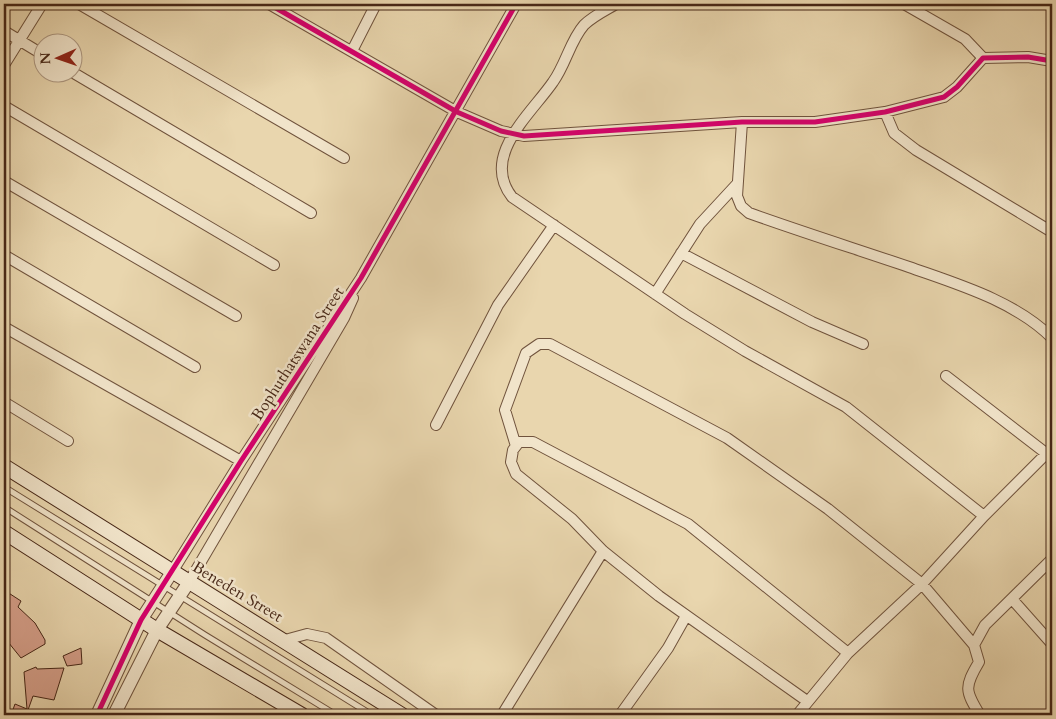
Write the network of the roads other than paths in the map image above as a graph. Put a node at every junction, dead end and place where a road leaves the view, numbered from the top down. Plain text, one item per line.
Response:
1 (42, 4) edge
2 (79, 4) edge
3 (269, 4) edge
4 (376, 4) edge
5 (516, 4) edge
6 (616, 4) edge
7 (904, 4) edge
8 (4, 31) edge
9 (20, 41) junction
10 (32, 48) edge
11 (352, 51) junction
12 (983, 58) junction
13 (1052, 60) edge
14 (4, 65) edge
15 (82, 78) edge
16 (4, 106) edge
17 (457, 112) junction
18 (885, 112) junction
19 (742, 122) junction
20 (513, 135) junction
21 (344, 158) dead end
22 (4, 181) edge
23 (737, 184) junction
24 (311, 213) dead end
25 (554, 225) junction
26 (1052, 232) edge
27 (681, 253) junction
28 (4, 255) edge
29 (274, 265) dead end
30 (361, 278) junction
31 (655, 294) junction
32 (236, 316) dead end
33 (4, 327) edge
34 (1052, 338) edge
35 (862, 344) dead end
36 (195, 367) dead end
37 (946, 376) dead end
38 (4, 402) edge
39 (436, 425) dead end
40 (68, 442) dead end
41 (516, 446) junction
42 (1049, 451) edge
43 (241, 461) junction
44 (4, 466) edge
45 (4, 487) edge
46 (4, 507) edge
47 (984, 516) junction
48 (4, 532) edge
49 (603, 551) junction
50 (1052, 559) edge
51 (172, 572) junction
52 (190, 582) junction
53 (922, 584) junction
54 (164, 585) junction
55 (181, 595) junction
56 (1012, 599) junction
57 (153, 602) junction
58 (169, 612) junction
59 (686, 616) junction
60 (141, 620) junction
61 (157, 630) junction
62 (285, 640) junction
63 (1052, 644) edge
64 (974, 645) junction
65 (848, 653) junction
66 (807, 701) junction
67 (98, 715) edge
68 (114, 715) edge
69 (302, 715) edge
70 (336, 715) edge
71 (372, 715) edge
72 (402, 715) edge
73 (436, 715) edge
74 (502, 715) edge
75 (620, 715) edge
76 (797, 715) edge
77 (980, 715) edge

1 - 9 street
2 - 21 street
3 - 11 street
4 - 11 street
5 - 17 street, Bophuthatswana Street
6 - 20 street
7 - 12 street
8 - 9 street
9 - 10 street
9 - 14 street
11 - 17 street
12 - 13 street
12 - 18 street
15 - 24 street
16 - 29 street
17 - 20 street
17 - 30 street, Bophuthatswana Street
18 - 19 street
18 - 26 street
19 - 20 street
19 - 23 street
20 - 25 street
22 - 32 street
23 - 27 street
23 - 34 street
25 - 31 street
25 - 39 street
27 - 31 street
27 - 35 street
28 - 36 street
30 - 43 street, Bophuthatswana Street
30 - 52 street, Bophuthatswana Street
31 - 47 street
33 - 43 street
37 - 42 street
38 - 40 street
41 - 49 street
41 - 53 street
41 - 65 street
42 - 47 street
43 - 51 street, Bophuthatswana Street
44 - 51 main road, Beneden Street
45 - 54 lane
46 - 57 lane
47 - 53 street
48 - 60 main road
49 - 59 street
49 - 74 street
50 - 56 street
51 - 52 main road, Beneden Street
51 - 54 street, Bophuthatswana Street
52 - 55 street, Bophuthatswana Street
52 - 62 main road, Beneden Street
53 - 64 street
53 - 65 street
54 - 55 lane
54 - 57 street, Bophuthatswana Street
55 - 58 street, Bophuthatswana Street
55 - 71 lane
56 - 63 street
56 - 64 street
57 - 58 lane
57 - 60 street, Bophuthatswana Street
58 - 61 street, Bophuthatswana Street
58 - 70 lane
59 - 66 street
59 - 75 street
60 - 61 main road
60 - 67 street, Bophuthatswana Street
61 - 68 street, Bophuthatswana Street
61 - 69 main road
62 - 72 main road, Beneden Street
62 - 73 street
64 - 77 street
65 - 66 street
66 - 76 street

